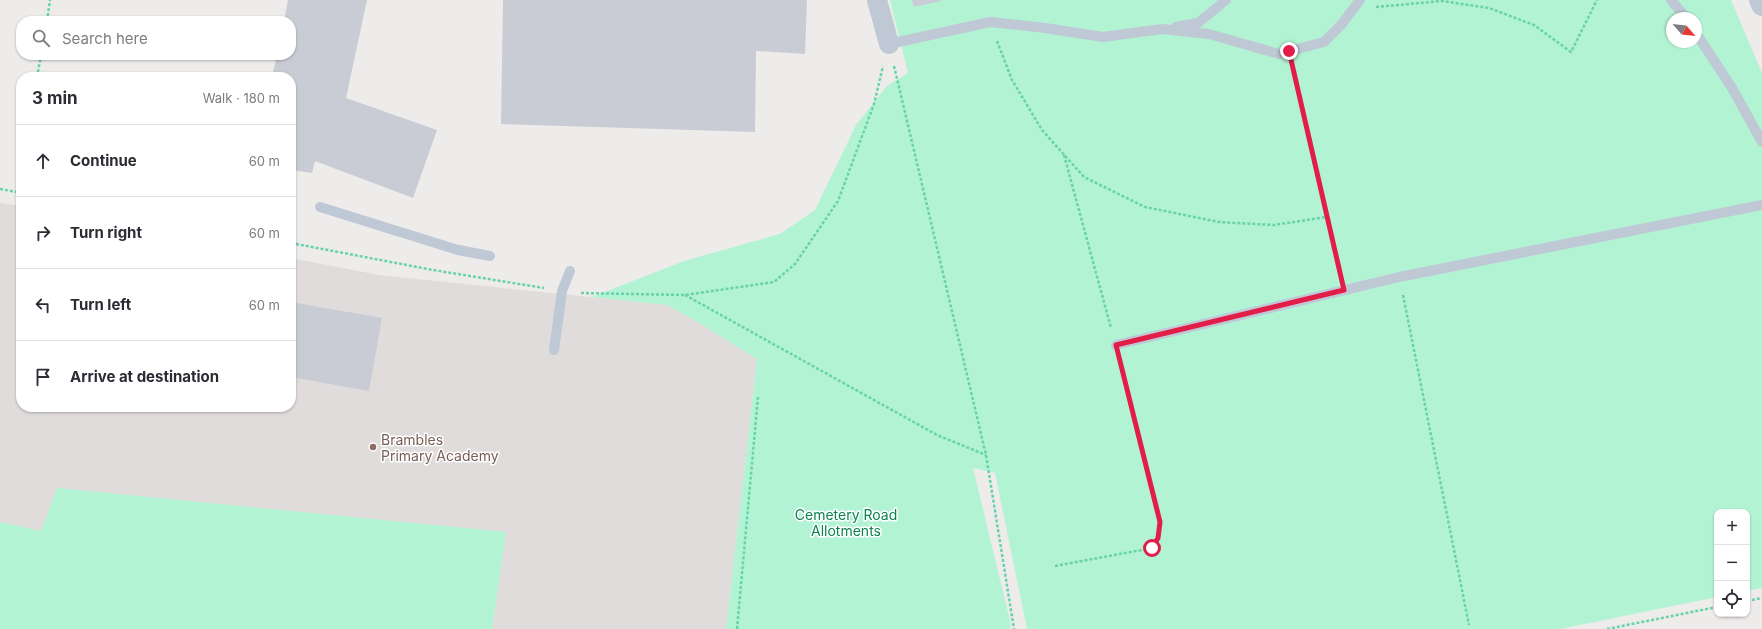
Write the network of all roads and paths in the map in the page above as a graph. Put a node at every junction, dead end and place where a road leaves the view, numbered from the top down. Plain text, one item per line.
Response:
1 (50, 0) edge
2 (877, 0) edge
3 (1226, 0) edge
4 (1360, 0) edge
5 (1597, 0) edge
6 (1671, 0) edge
7 (1760, 0) edge
8 (1762, 5) edge
9 (1354, 9) junction
10 (1681, 12) edge
11 (48, 16) edge
12 (990, 22) junction
13 (1162, 29) junction
14 (1702, 41) edge
15 (889, 44) junction
16 (1289, 51) junction
17 (40, 60) edge
18 (38, 72) edge
19 (1762, 142) edge
20 (1064, 155) junction
21 (0, 189) edge
22 (16, 192) edge
23 (1762, 205) edge
24 (320, 207) dead end
25 (1327, 217) junction
26 (490, 256) dead end
27 (570, 270) dead end
28 (1399, 277) junction
29 (1344, 290) junction
30 (1116, 345) junction
31 (554, 350) dead end
32 (758, 397) dead end
33 (986, 455) junction
34 (1055, 566) dead end
35 (1762, 598) edge
36 (1750, 600) edge
37 (1714, 608) edge
38 (1470, 625) dead end
39 (737, 629) edge
40 (1014, 629) edge
41 (1607, 629) edge

1 - 11 path
2 - 15 street
3 - 13 lane
4 - 9 lane
5 - 9 path
6 - 10 lane
7 - 8 street
9 - 16 lane
12 - 13 lane
12 - 15 lane
12 - 20 path
13 - 16 lane
14 - 19 lane
15 - 33 path
15 - 33 path
16 - 25 path
17 - 18 path
20 - 25 path
20 - 30 path
21 - 22 path
23 - 28 lane
24 - 26 lane
25 - 29 path
27 - 31 lane
28 - 29 lane
28 - 38 path
29 - 30 lane
30 - 34 path
32 - 39 path
33 - 40 path
35 - 36 path
37 - 41 path

